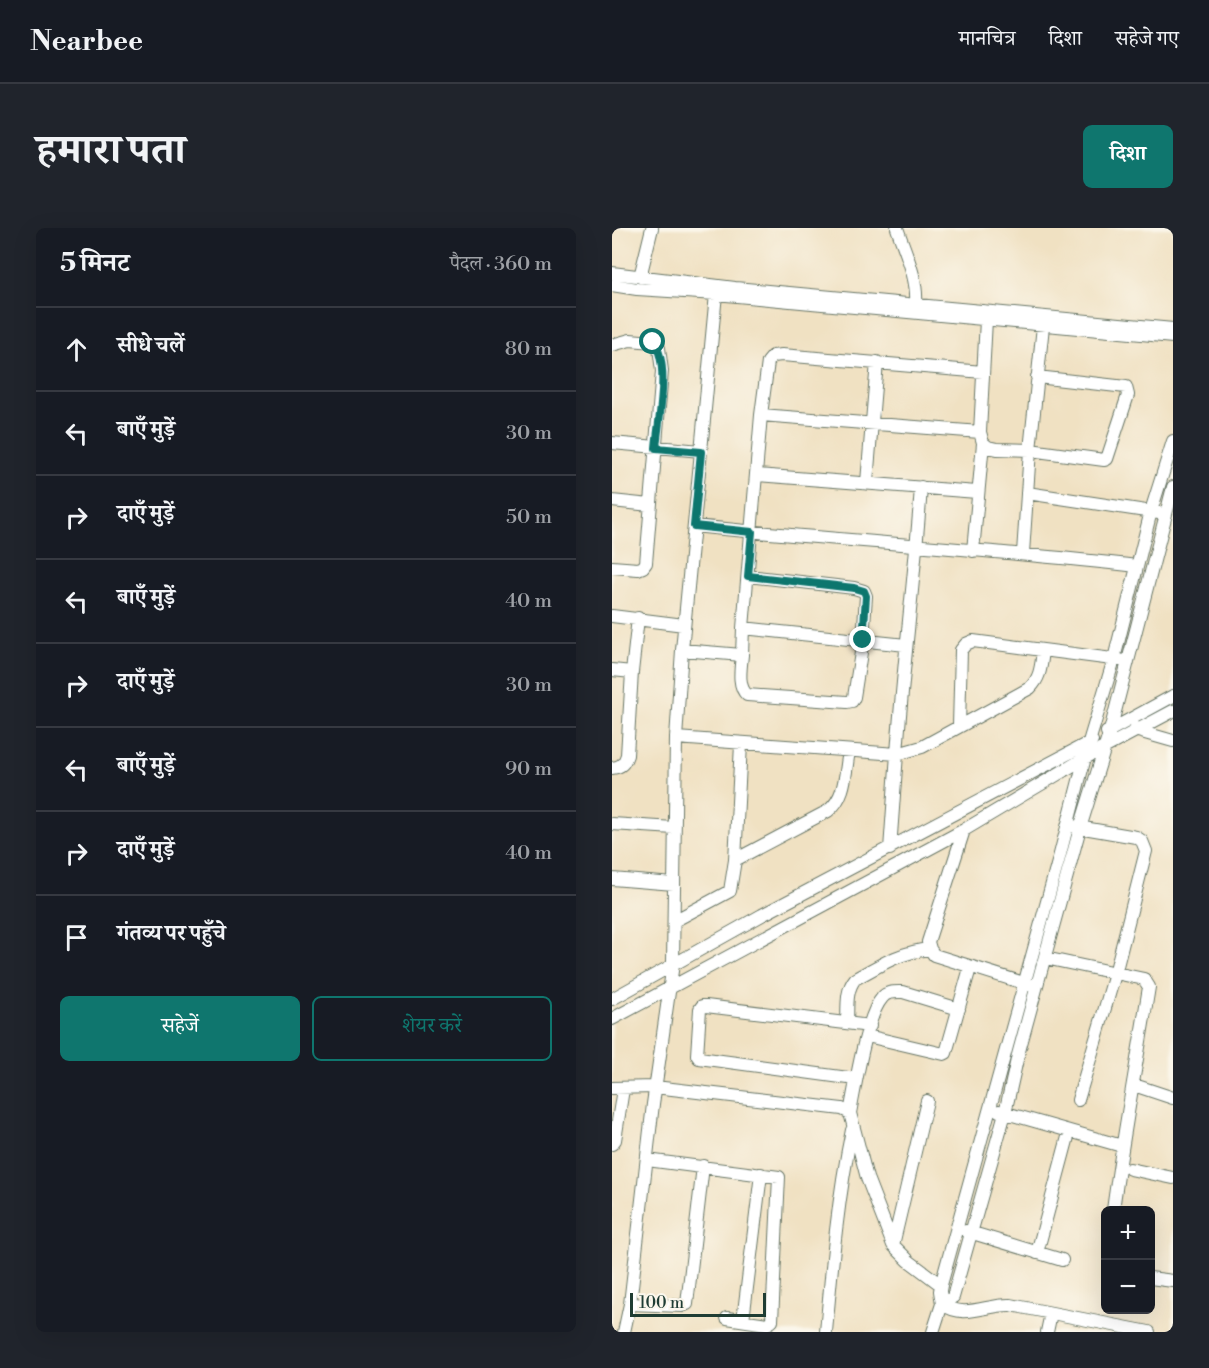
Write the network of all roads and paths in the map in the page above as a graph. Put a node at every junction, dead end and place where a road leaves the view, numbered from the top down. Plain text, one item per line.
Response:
1 (652, 228) edge
2 (897, 228) edge
3 (617, 274) edge
4 (640, 277) junction
5 (612, 283) edge
6 (716, 294) junction
7 (916, 304) junction
8 (986, 320) junction
9 (1043, 326) junction
10 (1173, 329) edge
11 (1173, 337) edge
12 (612, 345) edge
13 (877, 362) junction
14 (984, 372) junction
15 (1037, 376) junction
16 (761, 415) junction
17 (873, 423) junction
18 (981, 437) junction
19 (1173, 441) edge
20 (612, 443) edge
21 (656, 448) junction
22 (1029, 450) junction
23 (701, 452) junction
24 (757, 475) junction
25 (867, 482) junction
26 (921, 487) junction
27 (1173, 487) edge
28 (976, 492) junction
29 (1027, 493) junction
30 (612, 501) edge
31 (650, 505) junction
32 (1151, 511) junction
33 (1166, 514) junction
34 (694, 526) junction
35 (752, 532) junction
36 (917, 547) junction
37 (973, 551) junction
38 (1023, 553) junction
39 (1137, 566) junction
40 (612, 567) edge
41 (748, 576) junction
42 (612, 616) edge
43 (638, 618) junction
44 (684, 625) junction
45 (743, 628) junction
46 (863, 640) junction
47 (906, 645) junction
48 (681, 650) junction
49 (1043, 651) junction
50 (742, 655) junction
51 (1114, 659) junction
52 (1128, 661) junction
53 (612, 670) edge
54 (632, 672) junction
55 (1173, 696) edge
56 (1173, 711) edge
57 (1134, 725) junction
58 (959, 726) junction
59 (1110, 731) junction
60 (676, 738) junction
61 (1173, 741) edge
62 (1089, 742) junction
63 (741, 744) junction
64 (1105, 748) junction
65 (849, 751) junction
66 (897, 754) junction
67 (1085, 758) junction
68 (612, 768) edge
69 (612, 824) edge
70 (1074, 827) junction
71 (674, 828) junction
72 (964, 830) junction
73 (890, 849) junction
74 (735, 861) junction
75 (612, 879) edge
76 (674, 884) junction
77 (674, 921) junction
78 (930, 949) junction
79 (1045, 958) junction
80 (674, 964) junction
81 (970, 968) junction
82 (1115, 974) junction
83 (1023, 983) junction
84 (1037, 986) junction
85 (669, 989) junction
86 (612, 999) edge
87 (959, 1009) junction
88 (612, 1019) edge
89 (848, 1023) junction
90 (868, 1031) junction
91 (856, 1078) junction
92 (1134, 1086) junction
93 (655, 1087) junction
94 (617, 1088) edge
95 (1173, 1098) edge
96 (1078, 1100) dead end
97 (927, 1101) dead end
98 (991, 1109) junction
99 (850, 1113) junction
100 (1005, 1113) junction
101 (853, 1126) junction
102 (1069, 1133) junction
103 (612, 1144) edge
104 (1122, 1146) junction
105 (648, 1160) junction
106 (703, 1166) junction
107 (1130, 1170) dead end
108 (762, 1174) junction
109 (1173, 1178) edge
110 (1114, 1206) edge
111 (957, 1228) junction
112 (972, 1233) junction
113 (893, 1245) junction
114 (1037, 1253) junction
115 (1062, 1260) dead end
116 (1155, 1279) edge
117 (1173, 1281) edge
118 (941, 1285) junction
119 (630, 1304) junction
120 (942, 1304) junction
121 (1052, 1313) junction
122 (727, 1318) dead end
123 (743, 1320) junction
124 (1125, 1329) edge
125 (624, 1332) edge
126 (826, 1332) edge
127 (933, 1332) edge
128 (1047, 1332) edge
129 (1149, 1332) edge

1 - 4 street
2 - 7 street
3 - 4 street
3 - 5 street
4 - 7 street
5 - 6 street
6 - 8 street
6 - 23 street
7 - 10 street
8 - 9 street
8 - 14 street
9 - 11 street
9 - 15 street
12 - 21 street
13 - 14 street
13 - 16 street
13 - 17 street
14 - 18 street
15 - 22 street
15 - 22 street
16 - 17 street
16 - 24 street
17 - 18 street
17 - 25 street
18 - 22 street
18 - 28 street
19 - 32 street
20 - 21 street
21 - 23 street
21 - 31 street
22 - 29 street
23 - 34 street
24 - 25 street
24 - 35 street
25 - 26 street
26 - 28 street
26 - 36 street
27 - 33 street
28 - 37 street
29 - 32 street
29 - 38 street
30 - 31 street
31 - 40 street
32 - 33 street
32 - 39 street
33 - 52 street
34 - 35 street
34 - 44 street
35 - 36 street
35 - 41 street
36 - 37 street
36 - 47 street
37 - 38 street
38 - 39 street
39 - 51 street
41 - 45 street
41 - 46 street
42 - 43 street
43 - 44 street
43 - 54 street
44 - 48 street
45 - 46 street
45 - 50 street
46 - 47 street
46 - 50 street
47 - 66 street
48 - 50 street
48 - 60 street
49 - 51 street
49 - 58 street
49 - 58 street
51 - 52 street
51 - 62 street
52 - 59 street
53 - 54 street
54 - 68 street
55 - 57 street
56 - 57 street
57 - 59 street
57 - 61 street
57 - 64 street
58 - 66 street
59 - 62 street
59 - 64 street
60 - 63 street
60 - 71 street
62 - 67 street
62 - 73 street
63 - 65 street
63 - 74 street
64 - 67 street
64 - 70 street
65 - 66 street
65 - 74 street
66 - 73 street
67 - 70 street
67 - 72 street
69 - 71 street
70 - 79 street
70 - 82 street
70 - 83 street
71 - 76 street
72 - 78 street
72 - 85 street
73 - 80 street
74 - 77 street
75 - 76 street
76 - 77 street
77 - 80 street
78 - 81 street
78 - 89 street
79 - 82 street
79 - 84 street
80 - 85 street
80 - 86 street
81 - 83 street
81 - 87 street
82 - 92 street
82 - 96 street
83 - 84 street
83 - 98 street
84 - 100 street
85 - 88 street
85 - 93 street
87 - 90 street
87 - 90 street
89 - 90 street
89 - 91 street
90 - 91 street
91 - 99 street
92 - 95 street
92 - 104 street
93 - 94 street
93 - 99 street
93 - 105 street
94 - 103 street
97 - 113 street
98 - 100 street
98 - 111 street
99 - 101 street
100 - 102 street
100 - 112 street
101 - 113 street
101 - 126 street
102 - 104 street
102 - 114 street
104 - 110 street
105 - 106 street
105 - 119 street
106 - 108 street
106 - 119 street
107 - 109 street
108 - 123 street
108 - 123 street
111 - 112 street
111 - 118 street
112 - 114 street
112 - 120 street
113 - 118 street
114 - 115 street
116 - 117 street
118 - 120 street
119 - 125 street
120 - 121 street
120 - 127 street
121 - 124 street
121 - 128 street
122 - 123 street
124 - 129 street

